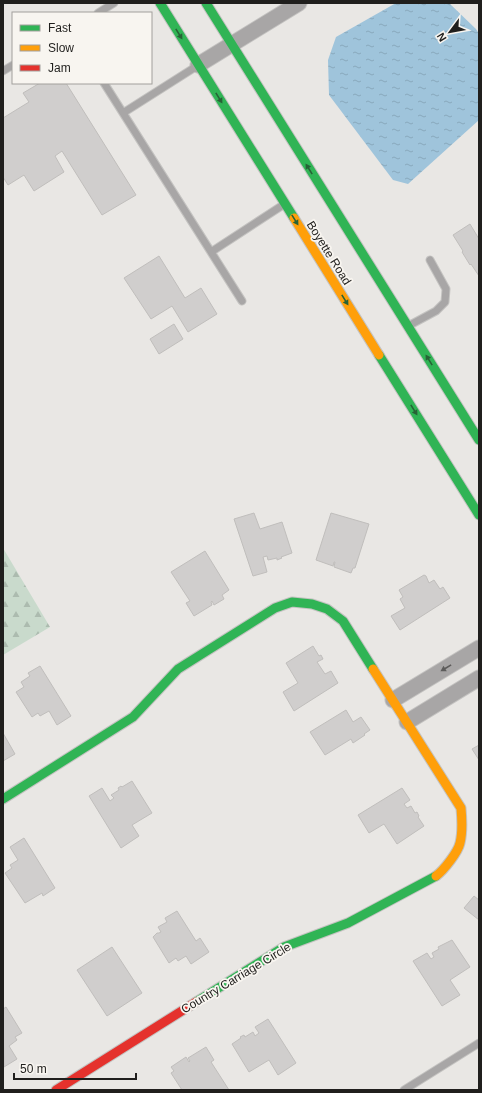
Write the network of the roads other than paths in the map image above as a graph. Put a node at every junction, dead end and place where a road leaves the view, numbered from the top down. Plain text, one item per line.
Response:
1 (114, 3) edge
2 (160, 3) edge
3 (206, 3) edge
4 (299, 3) edge
5 (100, 12) edge
6 (232, 44) junction
7 (198, 65) junction
8 (12, 66) edge
9 (3, 71) edge
10 (105, 84) edge
11 (123, 113) junction
12 (285, 204) junction
13 (211, 252) junction
14 (430, 260) dead end
15 (242, 301) dead end
16 (408, 326) junction
17 (476, 428) edge
18 (479, 440) edge
19 (479, 515) edge
20 (479, 648) edge
21 (479, 678) edge
22 (393, 700) junction
23 (407, 722) junction
24 (3, 799) edge
25 (479, 1043) edge
26 (56, 1090) edge
27 (404, 1090) edge

1 - 5 lane
2 -> 7 street, Boyette Road
3 - 6 street
4 - 6 street
6 - 7 street
16 -> 6 street
7 - 11 lane
7 -> 12 street, Boyette Road
8 - 9 lane
10 - 11 lane
11 - 13 lane
12 - 13 lane
12 -> 19 street, Boyette Road
13 - 15 lane
14 - 16 lane
17 -> 16 street
17 - 18 street
20 -> 22 street
21 - 23 street
22 - 23 street, Country Carriage Circle
22 - 24 street, Country Carriage Circle
23 - 26 street, Country Carriage Circle
25 - 27 lane

